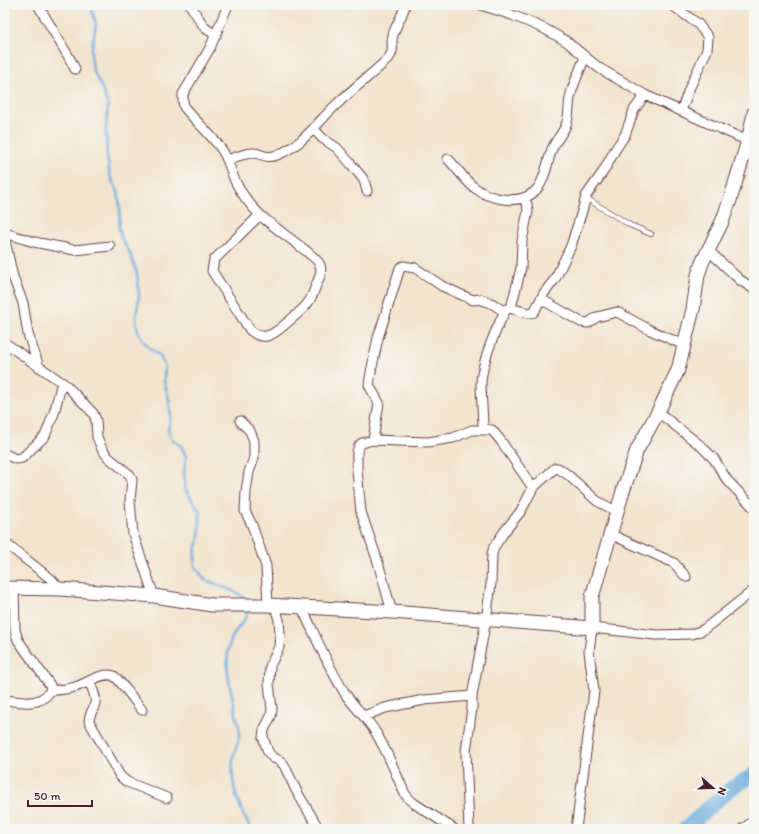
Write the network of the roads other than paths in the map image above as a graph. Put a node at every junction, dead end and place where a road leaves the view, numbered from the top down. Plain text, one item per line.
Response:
1 (38, 5) edge
2 (190, 5) edge
3 (228, 5) edge
4 (405, 5) edge
5 (481, 5) edge
6 (672, 5) edge
7 (216, 35) junction
8 (585, 57) junction
9 (75, 69) dead end
10 (645, 95) junction
11 (681, 111) junction
12 (754, 113) edge
13 (314, 129) junction
14 (748, 141) junction
15 (448, 159) dead end
16 (227, 160) junction
17 (367, 191) dead end
18 (523, 198) junction
19 (584, 199) junction
20 (260, 215) junction
21 (5, 233) edge
22 (651, 234) dead end
23 (5, 241) edge
24 (110, 246) dead end
25 (709, 251) junction
26 (754, 289) edge
27 (541, 299) junction
28 (508, 310) junction
29 (5, 343) edge
30 (684, 345) junction
31 (39, 367) junction
32 (62, 382) junction
33 (658, 412) junction
34 (240, 421) dead end
35 (492, 430) junction
36 (373, 440) junction
37 (5, 454) edge
38 (533, 488) junction
39 (754, 508) edge
40 (616, 511) junction
41 (610, 534) junction
42 (5, 543) edge
43 (686, 576) dead end
44 (9, 588) edge
45 (60, 589) junction
46 (754, 590) edge
47 (154, 596) junction
48 (271, 605) junction
49 (302, 608) junction
50 (392, 612) junction
51 (486, 620) junction
52 (592, 628) junction
53 (89, 681) junction
54 (51, 690) junction
55 (472, 696) junction
56 (5, 700) edge
57 (142, 710) dead end
58 (364, 716) junction
59 (167, 798) dead end
60 (754, 821) edge
61 (319, 829) edge
62 (454, 829) edge
63 (469, 829) edge
64 (576, 829) edge
65 (742, 829) edge

1 - 9 street
2 - 7 street
3 - 7 street
4 - 13 street
5 - 8 street
6 - 11 street
7 - 16 street
8 - 10 street
8 - 18 street
10 - 11 street
10 - 19 street
11 - 14 street
12 - 14 street
13 - 16 street
13 - 17 street
14 - 25 street
15 - 18 street
16 - 20 street
18 - 28 street
19 - 22 lane
19 - 27 street
20 - 20 street
21 - 24 street
23 - 31 street
25 - 26 street
25 - 30 street
27 - 28 street
27 - 30 street
28 - 35 street
28 - 36 street
29 - 31 street
30 - 33 street
31 - 32 street
32 - 37 street
32 - 47 street
33 - 39 street
33 - 40 street
34 - 48 street
35 - 36 street
35 - 38 street
36 - 50 street
38 - 40 street
38 - 51 street
40 - 41 street
41 - 43 street
41 - 52 street
42 - 45 street
44 - 45 street
44 - 54 street
45 - 47 street
46 - 52 street
47 - 48 street
48 - 49 street
48 - 61 street
49 - 50 street
49 - 58 street
50 - 51 street
51 - 52 street
51 - 55 street
52 - 64 street
53 - 54 street
53 - 57 street
53 - 59 street
54 - 56 street
55 - 58 street
55 - 63 street
58 - 62 street
60 - 65 street

